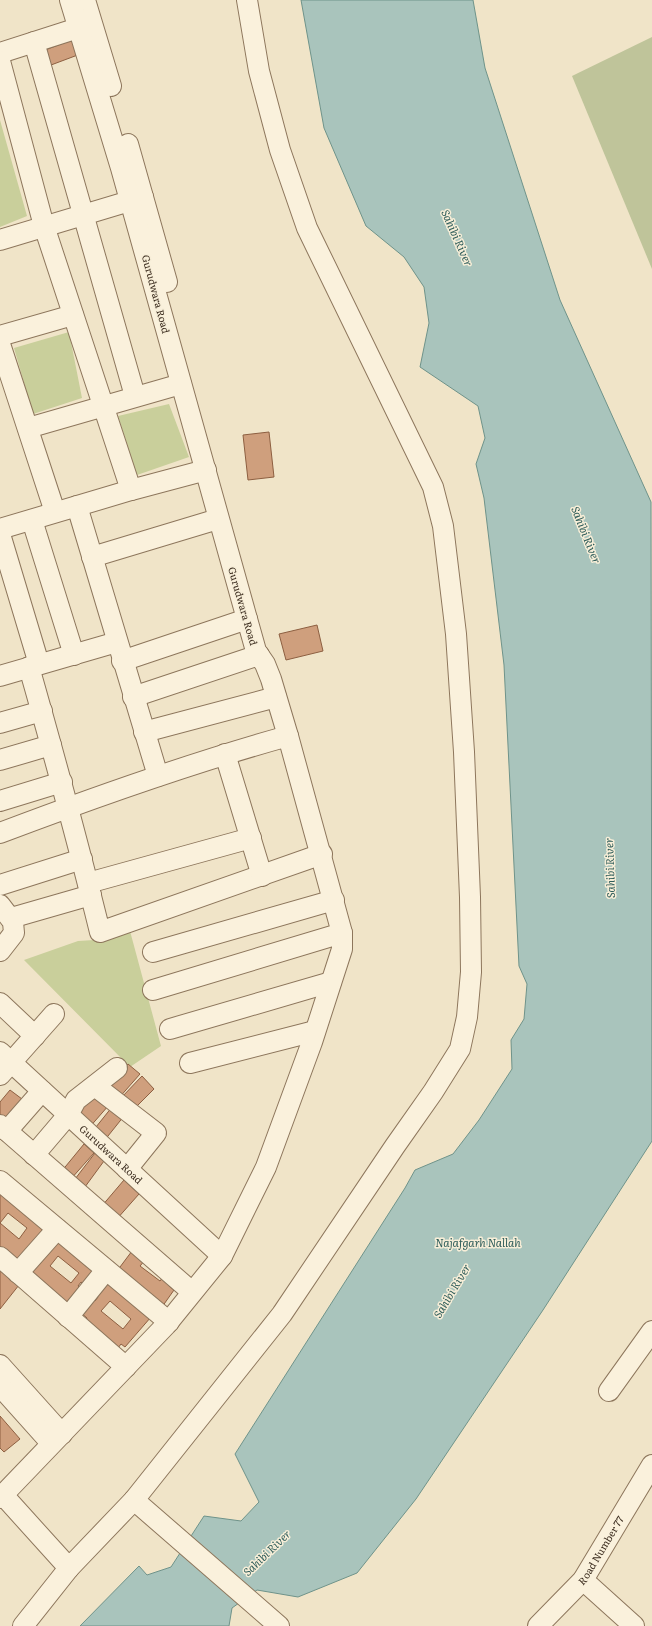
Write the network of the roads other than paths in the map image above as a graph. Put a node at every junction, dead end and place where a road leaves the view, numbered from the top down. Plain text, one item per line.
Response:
1 (70, 0) edge
2 (85, 0) edge
3 (247, 0) edge
4 (78, 28) junction
5 (34, 42) junction
6 (0, 53) edge
7 (0, 60) edge
8 (137, 199) junction
9 (82, 214) junction
10 (44, 226) junction
11 (0, 240) edge
12 (73, 315) junction
13 (0, 336) edge
14 (0, 344) edge
15 (181, 384) junction
16 (136, 396) junction
17 (103, 406) junction
18 (28, 428) junction
19 (206, 470) junction
20 (131, 490) junction
21 (77, 506) junction
22 (55, 512) junction
23 (218, 519) junction
24 (32, 520) junction
25 (0, 529) edge
26 (0, 534) edge
27 (92, 557) junction
28 (247, 619) junction
29 (117, 642) junction
30 (74, 655) junction
31 (262, 659) junction
32 (122, 661) junction
33 (34, 665) junction
34 (0, 674) edge
35 (133, 696) junction
36 (276, 697) junction
37 (42, 711) junction
38 (0, 722) edge
39 (144, 732) junction
40 (288, 736) junction
41 (51, 745) junction
42 (225, 754) junction
43 (0, 760) edge
44 (158, 776) junction
45 (62, 782) junction
46 (0, 800) edge
47 (67, 808) junction
48 (0, 833) edge
49 (251, 838) junction
50 (322, 854) junction
51 (82, 859) junction
52 (262, 876) junction
53 (0, 885) edge
54 (89, 889) junction
55 (334, 900) junction
56 (6, 911) edge
57 (342, 933) junction
58 (0, 951) edge
59 (153, 952) dead end
60 (331, 982) junction
61 (153, 990) dead end
62 (0, 1003) edge
63 (54, 1014) dead end
64 (170, 1029) dead end
65 (315, 1031) junction
66 (35, 1036) junction
67 (3, 1063) edge
68 (190, 1063) dead end
69 (118, 1068) dead end
70 (95, 1086) junction
71 (42, 1091) junction
72 (68, 1115) junction
73 (3, 1128) edge
74 (34, 1155) junction
75 (127, 1169) junction
76 (0, 1182) edge
77 (57, 1229) junction
78 (222, 1256) junction
79 (0, 1257) edge
80 (106, 1270) junction
81 (18, 1273) junction
82 (192, 1292) junction
83 (68, 1316) junction
84 (169, 1322) junction
85 (652, 1331) edge
86 (0, 1365) edge
87 (126, 1367) junction
88 (0, 1386) edge
89 (609, 1392) dead end
90 (57, 1439) junction
91 (652, 1465) edge
92 (2, 1496) edge
93 (134, 1500) junction
94 (69, 1568) junction
95 (583, 1580) junction
96 (22, 1626) edge
97 (279, 1626) edge
98 (538, 1626) edge
99 (634, 1626) edge

1 - 4 street, Gurudwara Road
2 - 8 street, Gurudwara Road
3 - 93 street
4 - 5 street
4 - 8 street, Gurudwara Road
5 - 6 street
5 - 9 street
7 - 10 street
8 - 9 street
8 - 15 street, Gurudwara Road
8 - 31 street, Gurudwara Road
9 - 10 street
9 - 16 street
10 - 11 street
10 - 12 street
12 - 13 street
12 - 17 street
14 - 18 street
15 - 16 street
15 - 19 street, Gurudwara Road
16 - 17 street
17 - 18 street
17 - 20 street
18 - 22 street
19 - 20 street
19 - 23 street, Gurudwara Road
20 - 21 street
21 - 22 street
21 - 27 street
22 - 24 street
23 - 27 street
23 - 28 street, Gurudwara Road
24 - 25 street
24 - 30 street
26 - 33 street
27 - 29 street
28 - 31 street, Gurudwara Road
28 - 32 street
29 - 30 street
29 - 32 street
30 - 33 street
31 - 35 street
31 - 36 street
32 - 35 street
33 - 34 street
33 - 37 street
35 - 39 street
36 - 39 street
36 - 40 street
37 - 38 street
37 - 41 street
39 - 44 street
40 - 42 street
40 - 50 street
41 - 43 street
41 - 45 street
42 - 44 street
42 - 49 street
44 - 47 street
45 - 46 street
45 - 47 street
47 - 48 street
47 - 51 street
49 - 52 street
49 - 54 street
50 - 52 street
50 - 55 street
51 - 53 street
51 - 54 street
52 - 54 street
54 - 56 street
55 - 57 street
55 - 59 street
56 - 58 street
57 - 60 street
57 - 61 street
60 - 64 street
60 - 65 street
62 - 66 street
63 - 66 street
65 - 68 street
65 - 78 street
66 - 67 street
67 - 71 street, Gurudwara Road
69 - 70 street
70 - 72 street
70 - 75 street
71 - 72 street, Gurudwara Road
71 - 73 street
72 - 74 street
72 - 75 street, Gurudwara Road
73 - 74 street
74 - 82 street
75 - 78 street, Gurudwara Road
76 - 77 street
77 - 80 street
77 - 81 street
78 - 82 street
79 - 81 street
80 - 83 street
80 - 84 street
81 - 83 street
82 - 84 street
83 - 87 street
84 - 87 street
85 - 89 street
86 - 90 street
87 - 90 street
88 - 90 street
90 - 92 street
91 - 95 street, Road Number 77
92 - 94 street
93 - 94 street
93 - 97 street
94 - 96 street
95 - 98 street, Road Number 77
95 - 99 street

